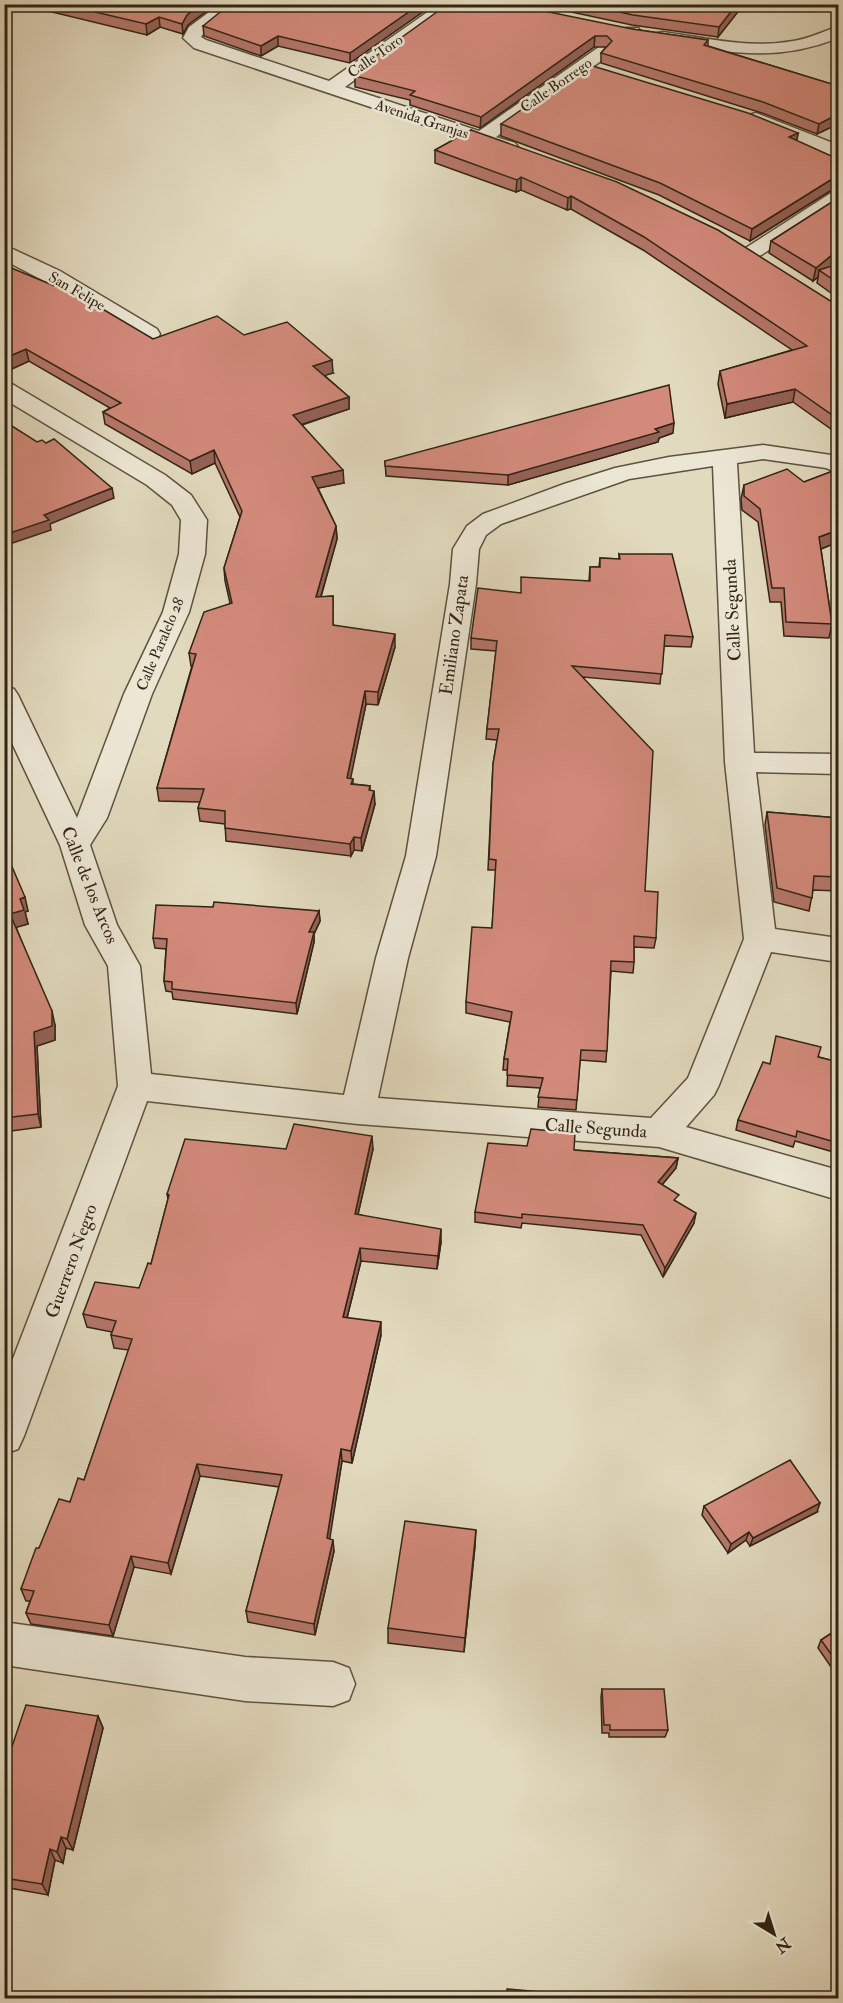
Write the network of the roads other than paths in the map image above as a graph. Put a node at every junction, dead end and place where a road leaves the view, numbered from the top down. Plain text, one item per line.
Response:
1 (232, 4) edge
2 (451, 4) edge
3 (609, 28) edge
4 (632, 32) junction
5 (838, 32) edge
6 (582, 66) junction
7 (605, 73) edge
8 (330, 88) junction
9 (734, 113) edge
10 (482, 138) junction
11 (838, 152) edge
12 (524, 153) edge
13 (838, 197) edge
14 (733, 242) edge
15 (4, 251) edge
16 (751, 253) junction
17 (769, 264) edge
18 (149, 334) edge
19 (4, 389) edge
20 (725, 457) junction
21 (838, 466) edge
22 (4, 695) edge
23 (740, 762) junction
24 (838, 764) edge
25 (75, 845) junction
26 (760, 939) junction
27 (838, 950) edge
28 (135, 1086) junction
29 (358, 1110) junction
30 (659, 1133) junction
31 (838, 1185) edge
32 (4, 1436) edge
33 (4, 1643) edge
34 (333, 1684) dead end

1 - 8 street, Avenida Granjas
2 - 8 street, Calle Toro
3 - 4 street
4 - 5 street
4 - 6 street, Calle Borrego
6 - 7 street
6 - 10 street, Calle Borrego
8 - 10 street, Avenida Granjas
9 - 11 street
10 - 12 street, Avenida Granjas
13 - 16 street
14 - 16 street
15 - 18 street, San Felipe
16 - 17 street
19 - 25 street, Calle Paralelo 28
20 - 21 street, Emiliano Zapata
20 - 23 street, Calle Segunda
20 - 29 street, Emiliano Zapata
22 - 25 street, Calle de los Arcos
23 - 24 street
23 - 26 street, Calle Segunda
25 - 28 street, Calle de los Arcos
26 - 27 street
26 - 30 street, Calle Segunda
28 - 29 street, Calle Segunda
28 - 32 street, Guerrero Negro
29 - 30 street, Calle Segunda
30 - 31 street
33 - 34 street

